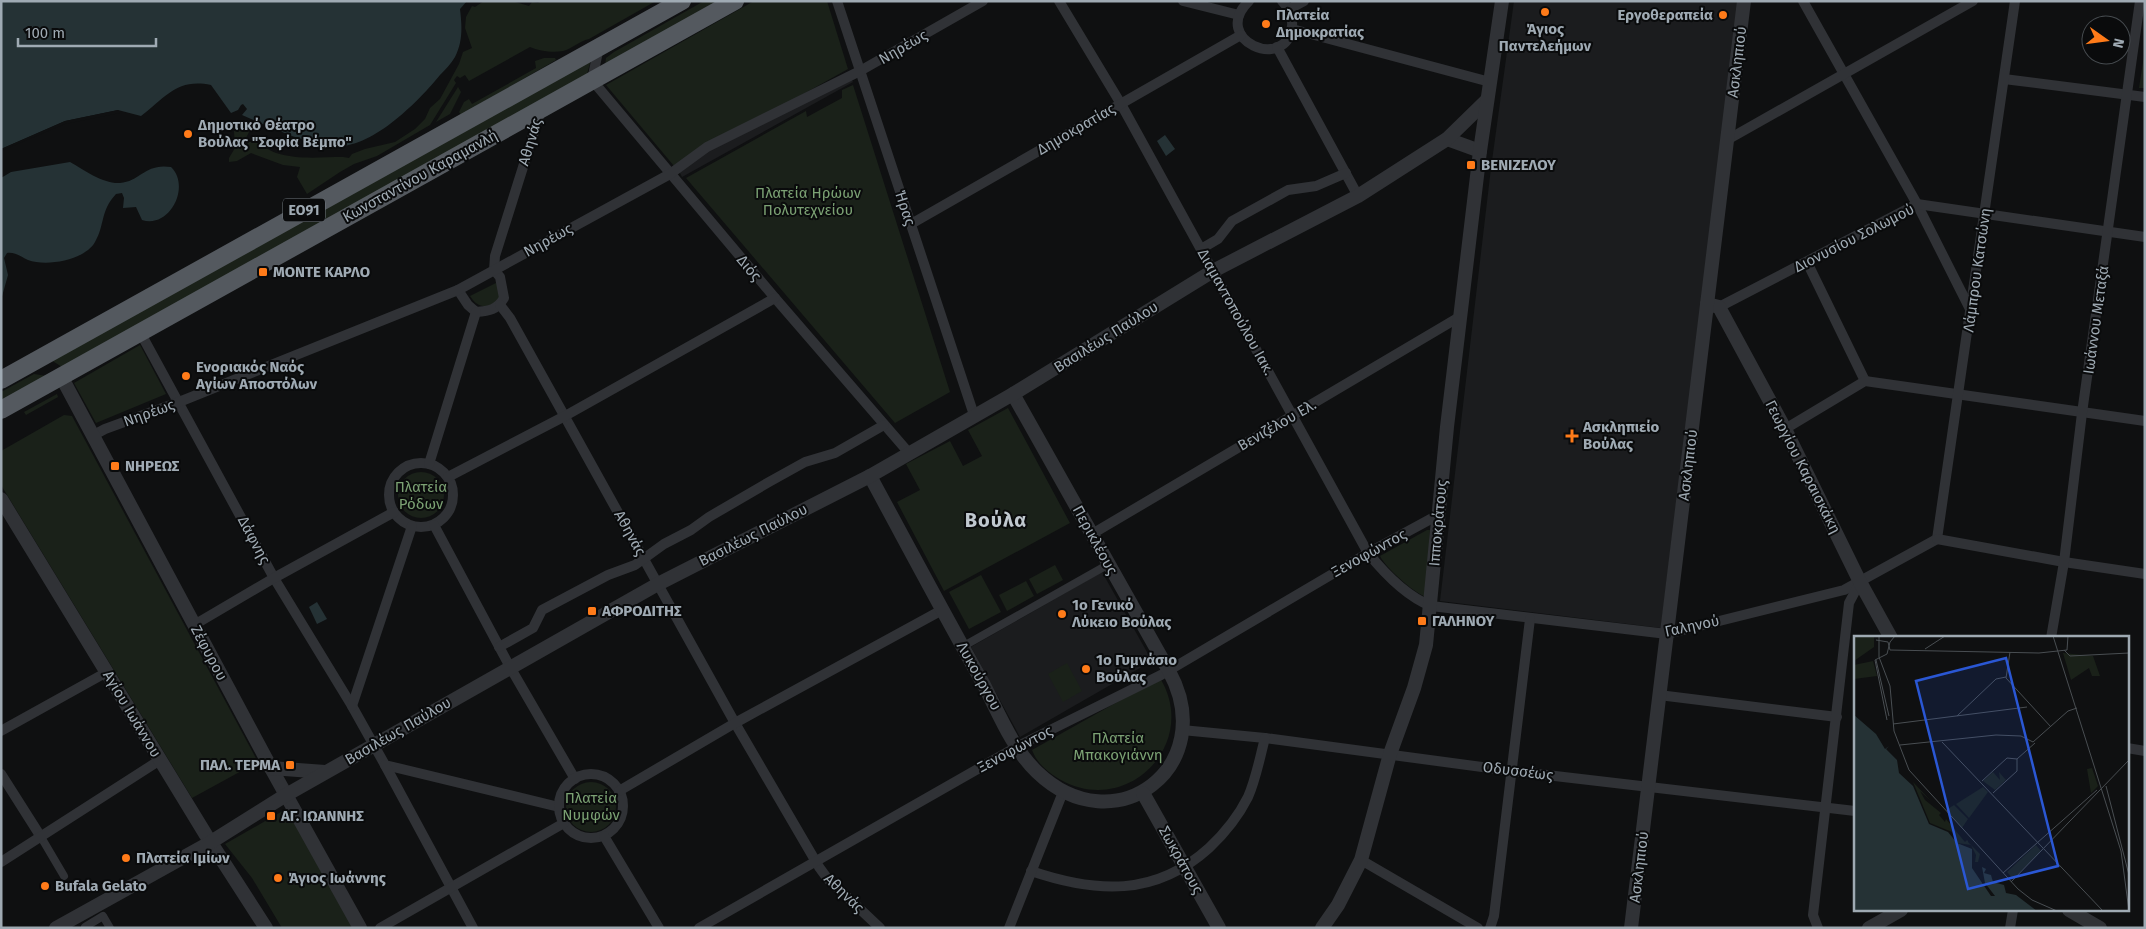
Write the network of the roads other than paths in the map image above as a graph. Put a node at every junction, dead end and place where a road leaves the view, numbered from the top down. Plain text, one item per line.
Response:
1 (682, 1) edge
2 (735, 1) edge
3 (837, 1) edge
4 (982, 1) edge
5 (1059, 1) edge
6 (1183, 1) edge
7 (1249, 1) edge
8 (1304, 1) edge
9 (1502, 1) edge
10 (1744, 1) edge
11 (1802, 1) edge
12 (1973, 1) edge
13 (2015, 1) edge
14 (2140, 1) edge
15 (1285, 5) edge
16 (1239, 15) junction
17 (1292, 29) junction
18 (1241, 35) junction
19 (600, 47) junction
20 (1276, 47) junction
21 (860, 71) junction
22 (1843, 74) junction
23 (592, 80) junction
24 (2004, 80) junction
25 (1490, 82) junction
26 (2126, 95) junction
27 (2145, 97) edge
28 (1487, 100) junction
29 (1121, 104) junction
30 (541, 109) junction
31 (1446, 138) junction
32 (1728, 140) junction
33 (1480, 151) junction
34 (1346, 173) junction
35 (670, 174) junction
36 (1358, 196) junction
37 (1917, 204) junction
38 (1985, 214) junction
39 (911, 224) junction
40 (2109, 232) junction
41 (2145, 237) edge
42 (1201, 249) junction
43 (1807, 262) junction
44 (494, 270) junction
45 (1212, 271) junction
46 (458, 290) junction
47 (774, 298) junction
48 (500, 305) junction
49 (1713, 306) junction
50 (1971, 311) junction
51 (476, 312) junction
52 (1461, 316) junction
53 (140, 332) junction
54 (29, 365) junction
55 (61, 376) junction
56 (1, 380) edge
57 (1865, 381) junction
58 (1013, 394) junction
59 (1959, 395) junction
60 (179, 402) junction
61 (1, 410) edge
62 (2082, 413) junction
63 (974, 415) junction
64 (1294, 415) junction
65 (565, 416) junction
66 (2145, 421) edge
67 (884, 425) junction
68 (1784, 429) junction
69 (92, 436) junction
70 (909, 453) junction
71 (429, 464) junction
72 (870, 476) junction
73 (448, 477) junction
74 (1, 499) edge
75 (394, 512) junction
76 (1438, 515) junction
77 (434, 525) junction
78 (412, 526) junction
79 (1092, 534) junction
80 (1937, 538) junction
81 (1368, 553) junction
82 (645, 559) junction
83 (2064, 562) junction
84 (1109, 564) junction
85 (2145, 574) edge
86 (274, 578) junction
87 (1860, 582) junction
88 (658, 584) junction
89 (1431, 606) junction
90 (942, 610) junction
91 (1530, 619) junction
92 (194, 625) junction
93 (1667, 634) junction
94 (1890, 636) edge
95 (2051, 636) edge
96 (499, 647) junction
97 (962, 647) junction
98 (510, 667) junction
99 (1168, 671) junction
100 (107, 672) junction
101 (1659, 695) junction
102 (352, 706) junction
103 (1837, 717) junction
104 (735, 723) junction
105 (1, 730) edge
106 (1182, 730) junction
107 (1265, 738) junction
108 (373, 746) junction
109 (1018, 746) junction
110 (2128, 748) edge
111 (2145, 751) edge
112 (1390, 754) junction
113 (160, 760) junction
114 (385, 765) junction
115 (271, 768) junction
116 (1512, 771) junction
117 (326, 772) junction
118 (1, 774) edge
119 (575, 779) junction
120 (1648, 787) junction
121 (619, 791) junction
122 (1062, 792) junction
123 (1143, 793) junction
124 (286, 794) junction
125 (1826, 806) junction
126 (559, 807) junction
127 (1854, 811) edge
128 (564, 823) junction
129 (604, 836) junction
130 (41, 837) junction
131 (211, 842) junction
132 (1361, 860) junction
133 (1, 862) edge
134 (816, 862) junction
135 (1185, 867) junction
136 (1031, 871) junction
137 (64, 876) dead end
138 (449, 887) junction
139 (85, 912) junction
140 (1897, 912) edge
141 (2013, 912) edge
142 (2073, 912) edge
143 (86, 927) edge
144 (56, 928) edge
145 (110, 928) edge
146 (266, 928) edge
147 (360, 928) edge
148 (380, 928) edge
149 (473, 928) edge
150 (659, 928) edge
151 (699, 928) edge
152 (880, 928) edge
153 (1009, 928) edge
154 (1219, 928) edge
155 (1322, 928) edge
156 (1478, 928) edge
157 (1490, 928) edge
158 (1631, 928) edge
159 (1818, 928) edge
160 (1869, 928) edge
161 (2010, 928) edge
162 (2100, 928) edge

1 - 19 highway, Κωνσταντίνου Καραμανλή / ΕΟ91
2 - 23 highway, Κωνσταντίνου Καραμανλή / ΕΟ91
3 - 21 street, Ήρας
4 - 21 street, Νηρέως
5 - 29 street, Διαμαντοπούλου Ιακ.
6 - 16 street
7 - 16 street
8 - 15 street
9 - 25 street
10 - 32 street, Ασκληπιού
11 - 22 street
12 - 22 street
13 - 24 street, Λάμπρου Κατσώνη
14 - 26 street, Ιωάννου Μεταξά
15 - 17 street
16 - 18 street
17 - 20 street
17 - 25 street
18 - 20 street
18 - 29 street, Δημοκρατίας
19 - 23 street
19 - 54 highway, Κωνσταντίνου Καραμανλή / ΕΟ91
20 - 34 street
21 - 35 street, Νηρέως
21 - 39 street, Ήρας
22 - 32 street
22 - 37 street
23 - 30 highway, Κωνσταντίνου Καραμανλή / ΕΟ91
23 - 35 street, Διός
24 - 26 street
24 - 38 street, Λάμπρου Κατσώνη
25 - 28 street
26 - 27 street
26 - 40 street, Ιωάννου Μεταξά
28 - 31 street, Βασιλέως Παύλου
28 - 33 street, Ιπποκράτους
29 - 39 street, Δημοκρατίας
29 - 42 street, Διαμαντοπούλου Ιακ.
30 - 44 street, Αθηνάς
30 - 53 highway, Κωνσταντίνου Καραμανλή / ΕΟ91
31 - 33 street
31 - 36 street, Βασιλέως Παύλου
32 - 49 street, Ασκληπιού
33 - 52 street, Ιπποκράτους
34 - 36 street
34 - 42 street
35 - 44 street, Νηρέως
35 - 47 street, Διός
36 - 45 street, Βασιλέως Παύλου
37 - 38 street, Διονυσίου Σολωμού
37 - 43 street, Διονυσίου Σολωμού
37 - 50 street
38 - 40 street, Διονυσίου Σολωμού
38 - 50 street, Λάμπρου Κατσώνη
39 - 63 street, Ήρας
40 - 41 street, Διονυσίου Σολωμού
40 - 62 street, Ιωάννου Μεταξά
42 - 45 street, Διαμαντοπούλου Ιακ.
43 - 49 street, Διονυσίου Σολωμού
43 - 57 street
44 - 46 street, Νηρέως
44 - 48 street
45 - 58 street, Βασιλέως Παύλου
45 - 64 street, Διαμαντοπούλου Ιακ.
46 - 51 street
46 - 60 street, Νηρέως
47 - 65 street
47 - 67 street, Διός
48 - 51 street
48 - 65 street, Αθηνάς
49 - 68 street, Γεωργίου Καραισκάκη
49 - 93 street, Ασκληπιού
50 - 59 street, Λάμπρου Κατσώνη
51 - 71 street
52 - 64 street, Βενιζέλου Ελ.
52 - 76 street, Ιπποκράτους
53 - 55 highway, Κωνσταντίνου Καραμανλή / ΕΟ91
53 - 60 street, Δάφνης
54 - 55 highway
54 - 56 highway, Κωνσταντίνου Καραμανλή / ΕΟ91
55 - 61 highway, Κωνσταντίνου Καραμανλή / ΕΟ91
55 - 69 street, Ζέφυρου
57 - 59 street
57 - 68 street
58 - 63 street, Βασιλέως Παύλου
58 - 79 street, Περικλέους
59 - 62 street
59 - 80 street, Λάμπρου Κατσώνη
60 - 69 street, Νηρέως
60 - 86 street, Δάφνης
62 - 66 street
62 - 83 street, Ιωάννου Μεταξά
63 - 70 street, Βασιλέως Παύλου
64 - 79 street, Βενιζέλου Ελ.
64 - 81 street, Διαμαντοπούλου Ιακ.
65 - 73 street
65 - 82 street, Αθηνάς
67 - 70 street, Διός
67 - 82 street
68 - 87 street, Γεωργίου Καραισκάκη
69 - 92 street, Ζέφυρου
70 - 72 street, Βασιλέως Παύλου
71 - 73 street
71 - 75 street
72 - 88 street, Βασιλέως Παύλου
72 - 90 street, Λυκούργου
73 - 77 street
74 - 100 street, Αγίου Ιωάννου
75 - 78 street
75 - 86 street
76 - 81 street, Ξενοφώντος
76 - 89 street, Ιπποκράτους
77 - 78 street
77 - 96 street
78 - 102 street
79 - 84 street, Περικλέους
80 - 83 street
80 - 87 street, Γαληνού
81 - 89 street, Διαμαντοπούλου Ιακ.
81 - 99 street, Ξενοφώντος
82 - 88 street, Αθηνάς
82 - 96 street
83 - 85 street
83 - 95 street, Ιωάννου Μεταξά
84 - 97 street
84 - 99 street, Περικλέους
86 - 92 street
86 - 102 street, Δάφνης
87 - 93 street, Γαληνού
87 - 94 street, Γεωργίου Καραισκάκη
87 - 103 street
88 - 98 street, Βασιλέως Παύλου
88 - 104 street, Αθηνάς
89 - 91 street, Γαληνού
89 - 112 street, Ιπποκράτους
90 - 97 street, Λυκούργου
90 - 104 street
91 - 93 street, Γαληνού
91 - 116 street
92 - 115 street, Ζέφυρου
93 - 101 street, Ασκληπιού
96 - 98 street
97 - 109 street, Λυκούργου
98 - 108 street, Βασιλέως Παύλου
98 - 119 street
99 - 106 street, Περικλέους
99 - 109 street, Ξενοφώντος
100 - 105 street
100 - 113 street, Αγίου Ιωάννου
101 - 103 street
101 - 120 street, Ασκληπιού
102 - 108 street, Δάφνης
103 - 125 street
104 - 121 street
104 - 134 street, Αθηνάς
106 - 107 street, Οδυσσέως
106 - 123 street, Περικλέους
107 - 112 street, Οδυσσέως
107 - 135 street
108 - 114 street, Δάφνης
108 - 117 street, Βασιλέως Παύλου
109 - 122 street, Λυκούργου
109 - 134 street, Ξενοφώντος
110 - 111 street
112 - 116 street, Οδυσσέως
112 - 132 street, Ιπποκράτους
113 - 130 street
113 - 131 street, Αγίου Ιωάννου
114 - 126 street
114 - 138 street
115 - 117 street
115 - 124 street, Ζέφυρου
116 - 120 street, Οδυσσέως
116 - 157 street
117 - 124 street, Βασιλέως Παύλου
118 - 130 street
119 - 121 street
119 - 126 street
120 - 125 street, Οδυσσέως
120 - 158 street, Ασκληπιού
121 - 129 street
122 - 123 street, Λυκούργου
122 - 136 street
123 - 135 street, Σωκράτους
124 - 131 street, Βασιλέως Παύλου
124 - 147 street, Ζέφυρου
125 - 127 street, Οδυσσέως
125 - 159 street
126 - 128 street
128 - 129 street
128 - 138 street
129 - 150 street
130 - 133 street
130 - 137 street
131 - 139 street, Βασιλέως Παύλου
131 - 146 street, Αγίου Ιωάννου
132 - 155 street, Ιπποκράτους
132 - 156 street
134 - 151 street, Ξενοφώντος
134 - 152 street, Αθηνάς
135 - 136 street
135 - 154 street, Σωκράτους
136 - 153 street
138 - 148 street
138 - 149 street
139 - 143 street
139 - 144 street, Βασιλέως Παύλου
140 - 160 street
141 - 161 street
142 - 162 street
143 - 145 street

